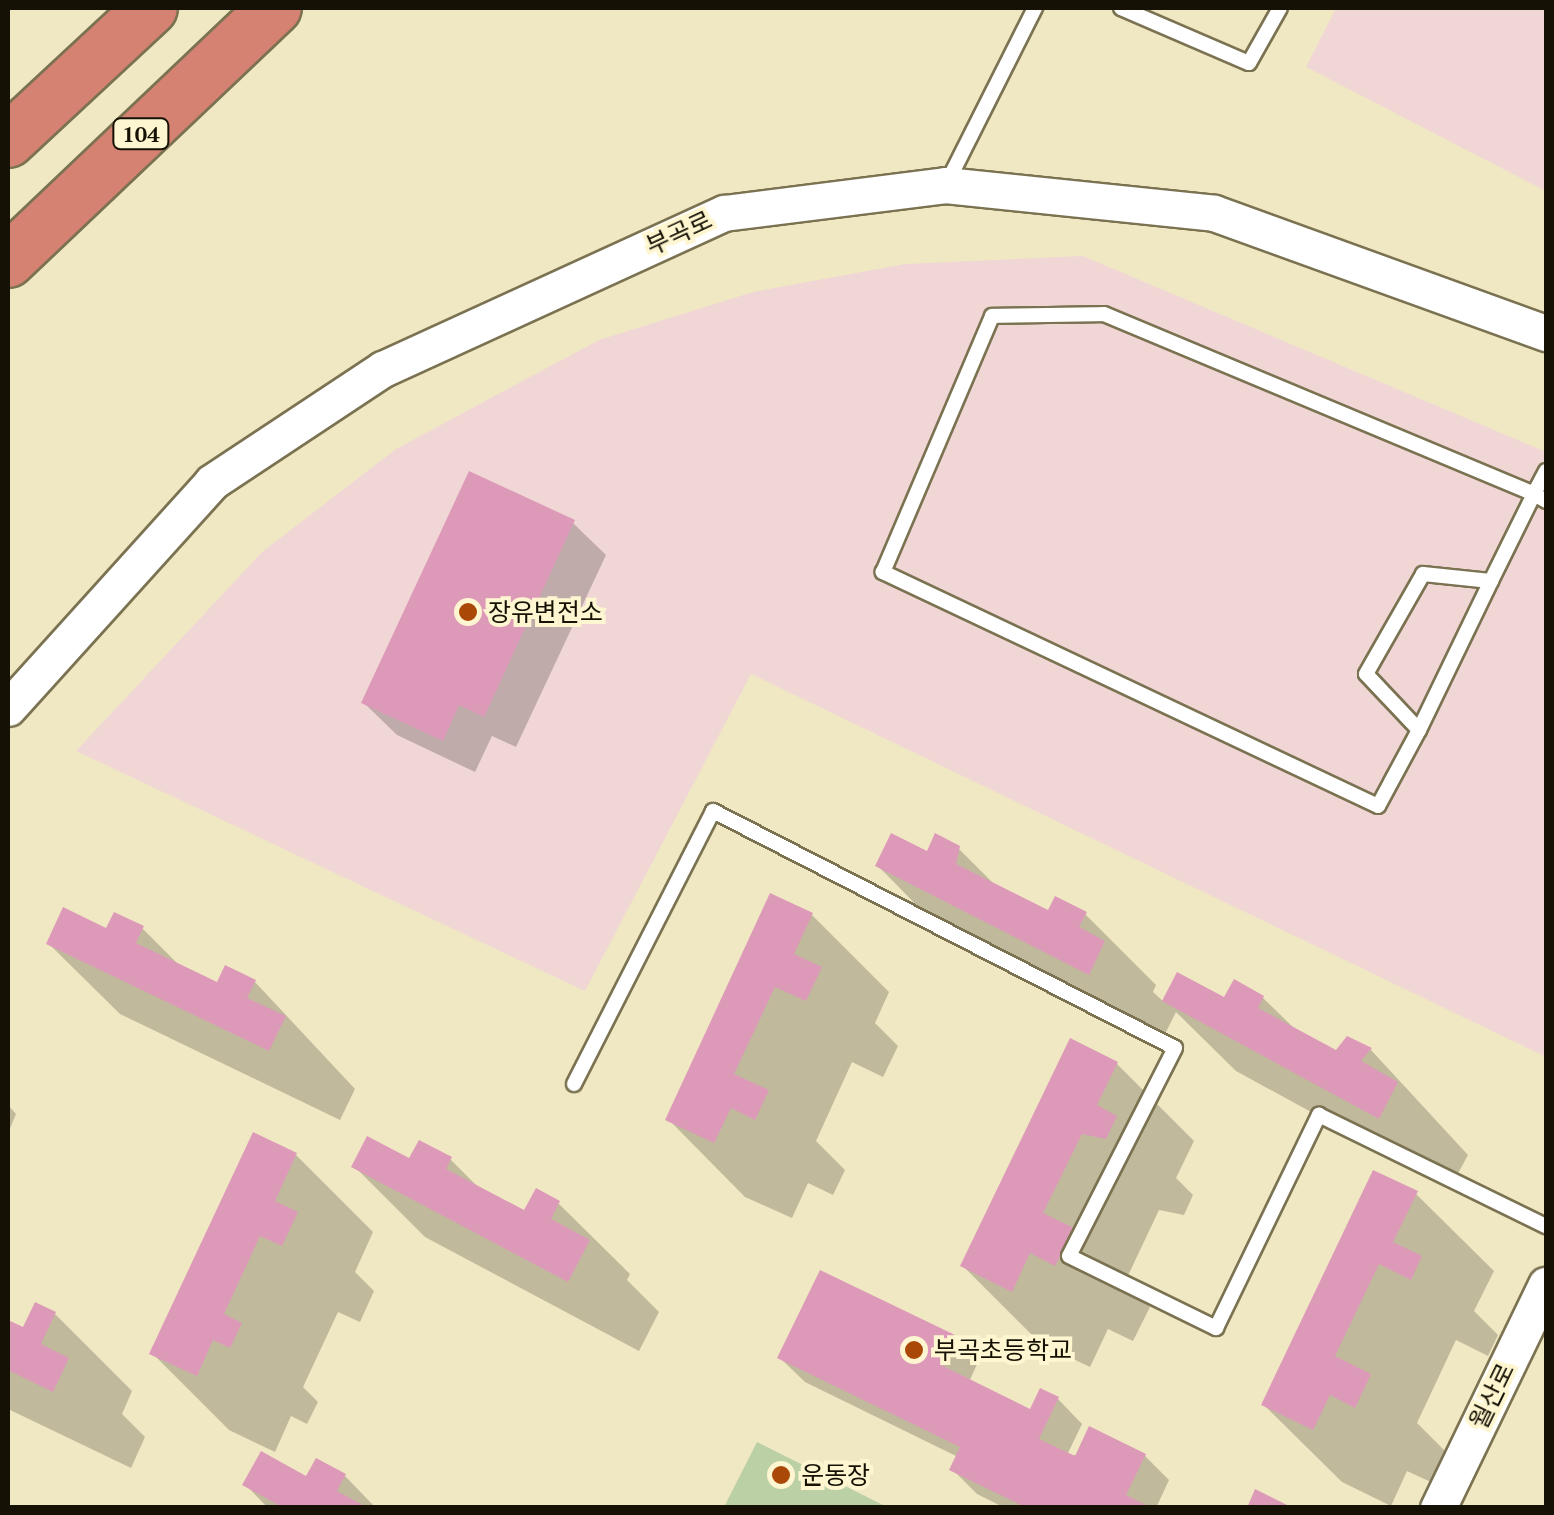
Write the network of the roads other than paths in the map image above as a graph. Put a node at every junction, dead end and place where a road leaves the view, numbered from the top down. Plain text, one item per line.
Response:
1 (151, 8) edge
2 (275, 8) edge
3 (1034, 8) edge
4 (1121, 8) edge
5 (1280, 8) edge
6 (8, 142) edge
7 (946, 186) junction
8 (8, 261) edge
9 (1546, 333) edge
10 (1546, 470) edge
11 (1540, 498) edge
12 (1491, 581) junction
13 (8, 708) edge
14 (1419, 730) junction
15 (574, 1084) dead end
16 (1546, 1226) edge
17 (1546, 1285) edge
18 (1438, 1508) edge

1 - 6 highway
2 - 8 highway, 104
3 - 7 lane
4 - 5 lane
7 - 9 street, 부곡로
7 - 13 street, 부곡로
10 - 11 lane
11 - 12 lane
11 - 14 lane
12 - 14 lane
12 - 14 lane
15 - 16 lane
17 - 18 street, 월산로

